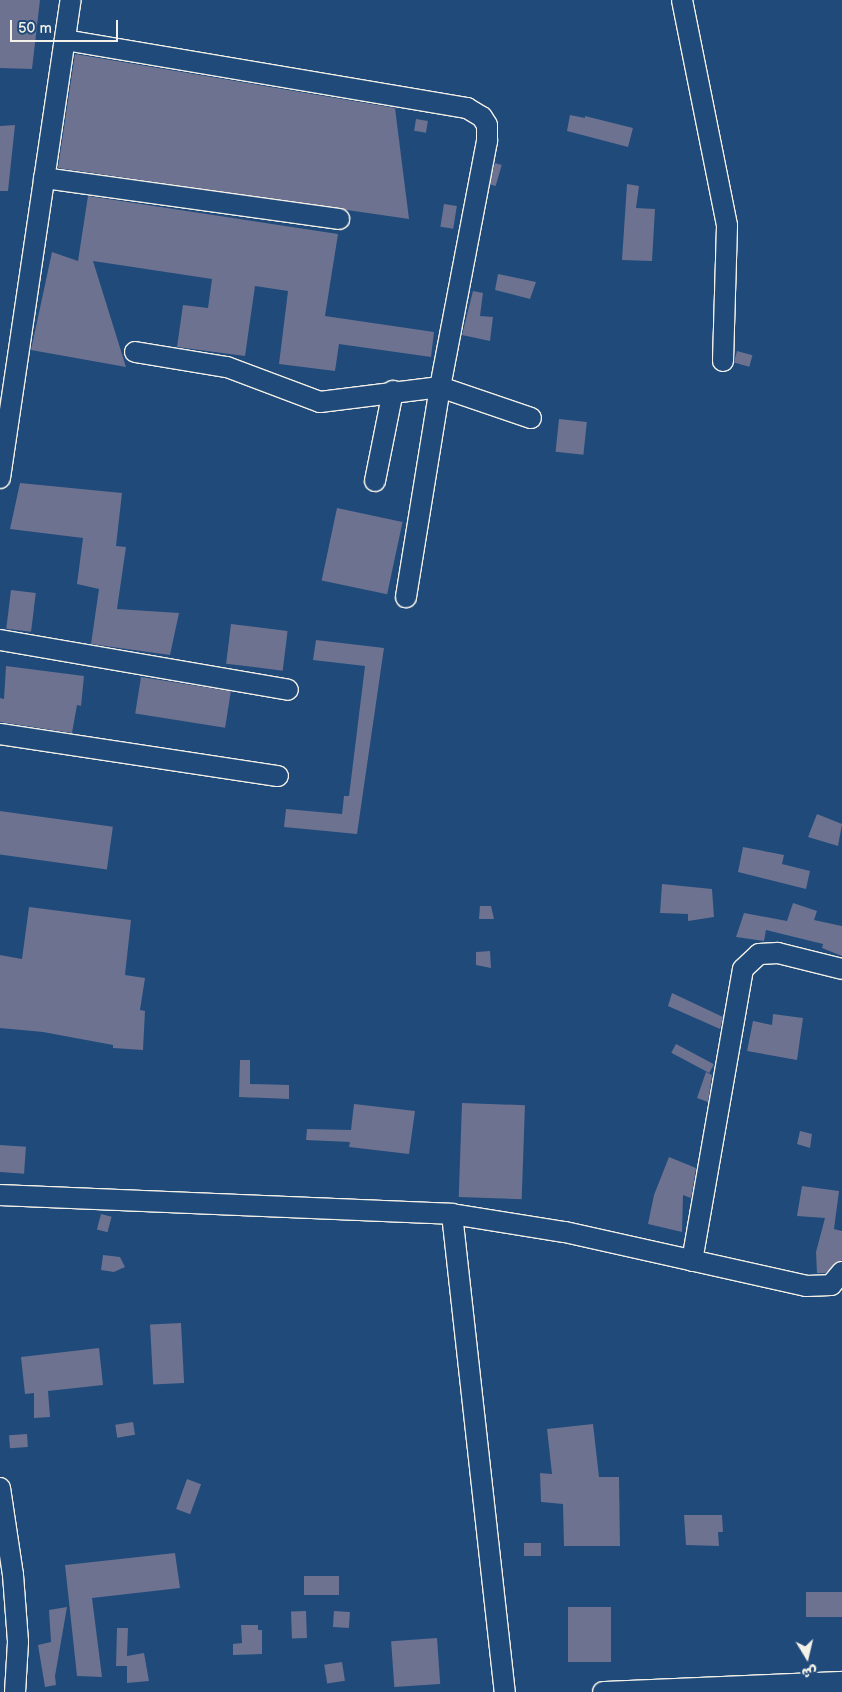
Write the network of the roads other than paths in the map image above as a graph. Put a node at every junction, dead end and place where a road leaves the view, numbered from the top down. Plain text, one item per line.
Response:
1 (72, 0) edge
2 (682, 0) edge
3 (65, 40) junction
4 (44, 178) junction
5 (339, 219) dead end
6 (135, 352) dead end
7 (723, 361) dead end
8 (440, 387) junction
9 (7, 388) edge
10 (392, 391) junction
11 (531, 418) dead end
12 (0, 478) edge
13 (375, 481) dead end
14 (406, 597) dead end
15 (0, 640) edge
16 (288, 690) dead end
17 (0, 734) edge
18 (278, 776) dead end
19 (842, 969) edge
20 (0, 1195) edge
21 (452, 1214) junction
22 (692, 1260) junction
23 (842, 1272) edge
24 (0, 1488) edge
25 (842, 1682) edge
26 (777, 1688) edge
27 (16, 1692) edge
28 (505, 1692) edge
29 (603, 1692) edge

1 - 3 street
2 - 7 street
3 - 4 street
3 - 8 street
4 - 5 street
4 - 9 street
6 - 10 street
8 - 10 street
8 - 11 street
8 - 14 street
9 - 12 street
10 - 13 street
15 - 16 street
17 - 18 street
19 - 22 street
20 - 21 street
21 - 22 street
21 - 28 street
22 - 23 street
24 - 27 street
25 - 26 street
26 - 29 street

